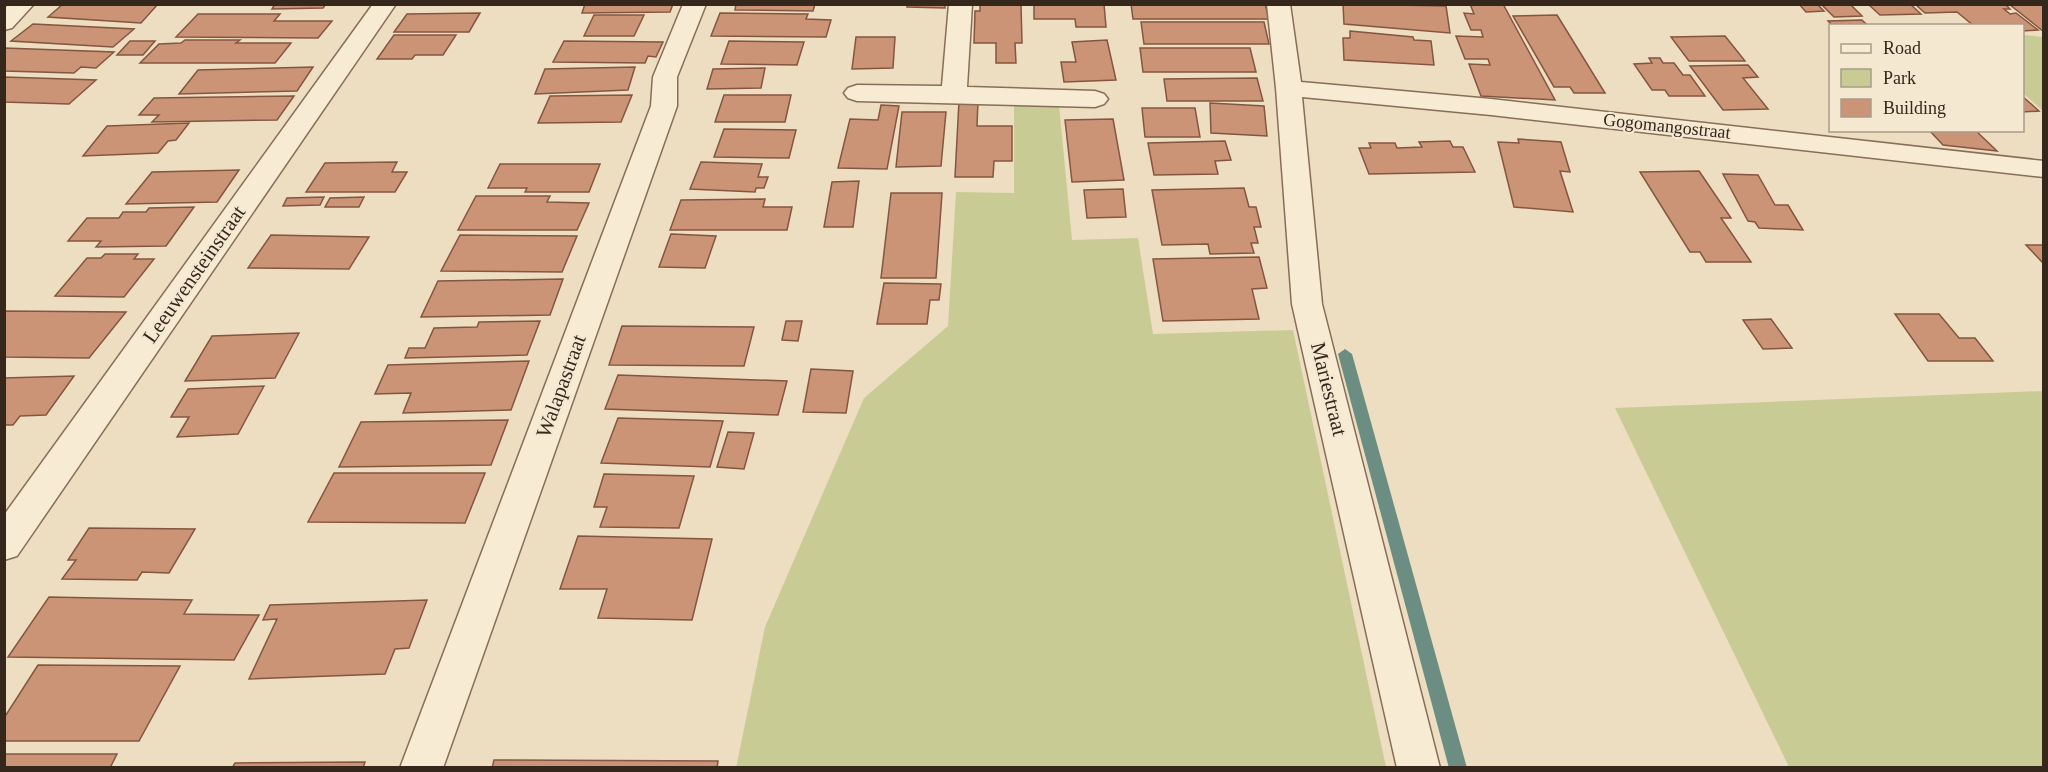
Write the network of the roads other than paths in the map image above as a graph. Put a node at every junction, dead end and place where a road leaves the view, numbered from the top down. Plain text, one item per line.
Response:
1 (23, 4) edge
2 (385, 4) edge
3 (695, 4) edge
4 (961, 4) edge
5 (1278, 4) edge
6 (4, 23) edge
7 (1289, 88) junction
8 (857, 93) dead end
9 (954, 94) junction
10 (1095, 99) dead end
11 (2043, 169) edge
12 (4, 545) edge
13 (421, 768) edge
14 (1419, 768) edge

1 - 6 street
2 - 12 street, Leeuwensteinstraat
3 - 13 street, Walapastraat
4 - 9 street
5 - 7 street, Mariestraat
7 - 11 street, Gogomangostraat
7 - 14 street, Mariestraat
8 - 9 street
9 - 10 street

